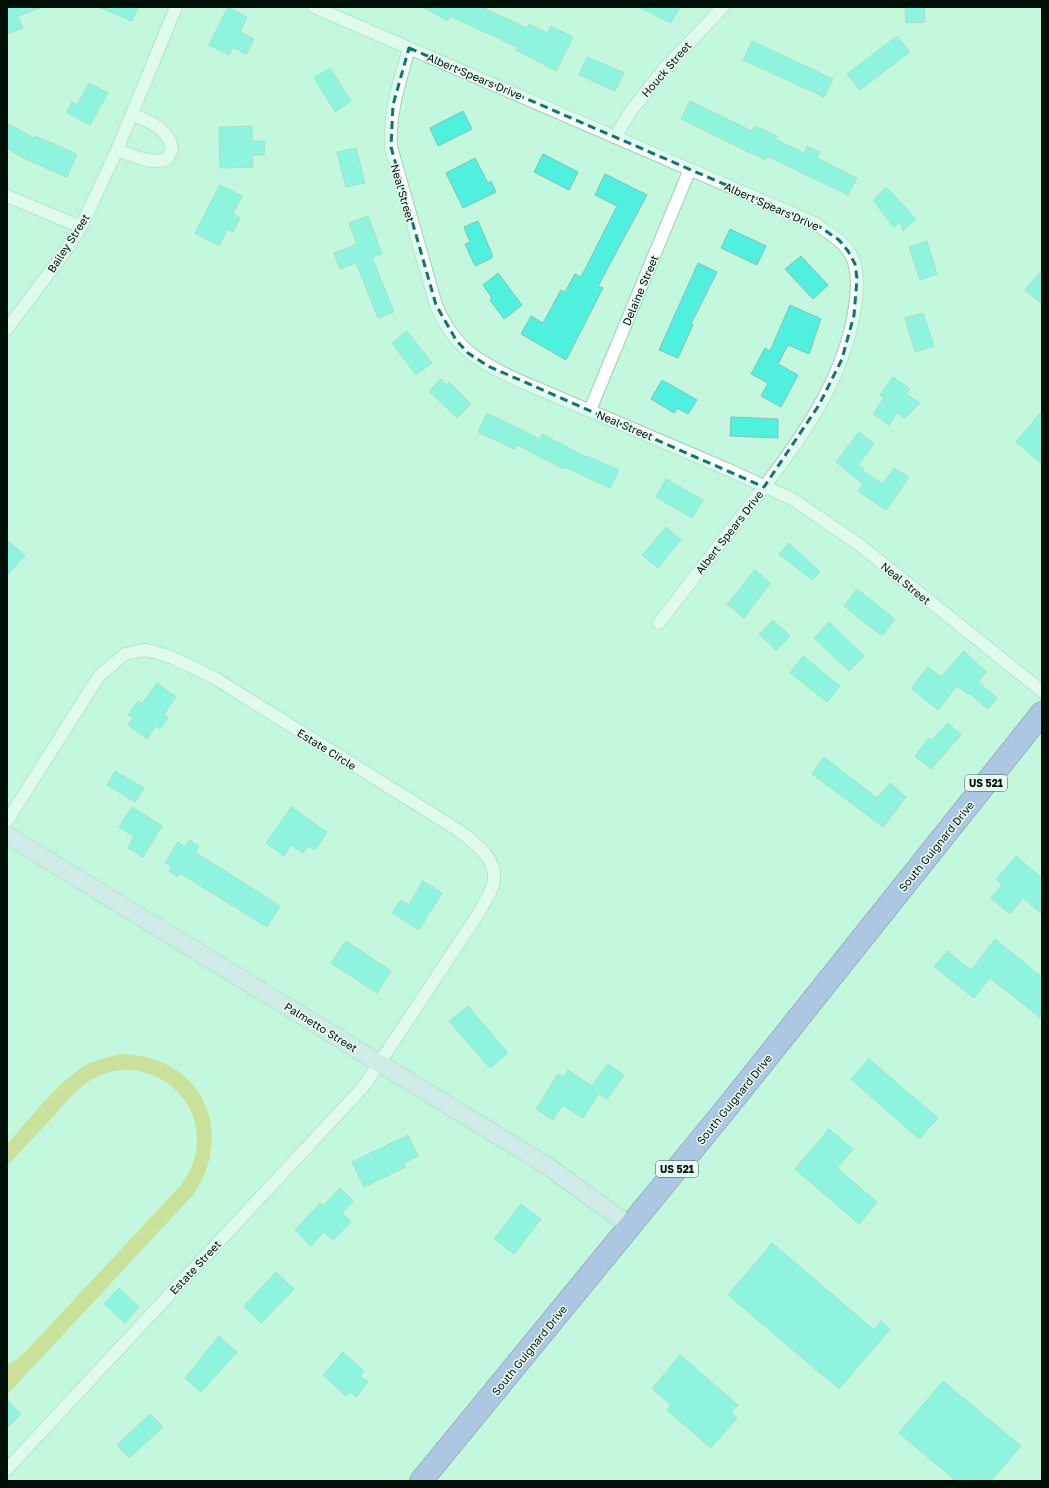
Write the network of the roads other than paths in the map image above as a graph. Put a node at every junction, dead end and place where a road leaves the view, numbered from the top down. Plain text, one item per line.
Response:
1 (176, 7) edge
2 (314, 7) edge
3 (723, 7) edge
4 (409, 48) junction
5 (132, 114) junction
6 (615, 137) junction
7 (117, 150) junction
8 (690, 170) junction
9 (7, 196) edge
10 (81, 227) junction
11 (7, 329) edge
12 (590, 410) junction
13 (764, 487) junction
14 (659, 623) dead end
15 (1042, 691) edge
16 (1042, 713) edge
17 (7, 821) edge
18 (7, 835) edge
19 (380, 1063) junction
20 (630, 1226) junction
21 (7, 1469) edge
22 (421, 1481) edge

1 - 5 street, Bailey Street
2 - 4 street, Albert Spears Drive
3 - 6 street, Houck Street
4 - 6 street, Albert Spears Drive
4 - 12 street, Neal Street
5 - 7 street, Bailey Street
5 - 7 street
6 - 8 street, Albert Spears Drive
7 - 10 street, Bailey Street
8 - 12 street, Delaine Street
8 - 13 street, Albert Spears Drive
9 - 10 street
10 - 11 street, Bailey Street
12 - 13 street, Neal Street
13 - 14 street, Albert Spears Drive
13 - 15 street, Neal Street
16 - 20 highway, South Guignard Drive / US 521
17 - 19 street, Estate Circle
18 - 19 street, Palmetto Street
19 - 20 street, Palmetto Street
19 - 21 street, Estate Street
20 - 22 highway, South Guignard Drive / US 521

